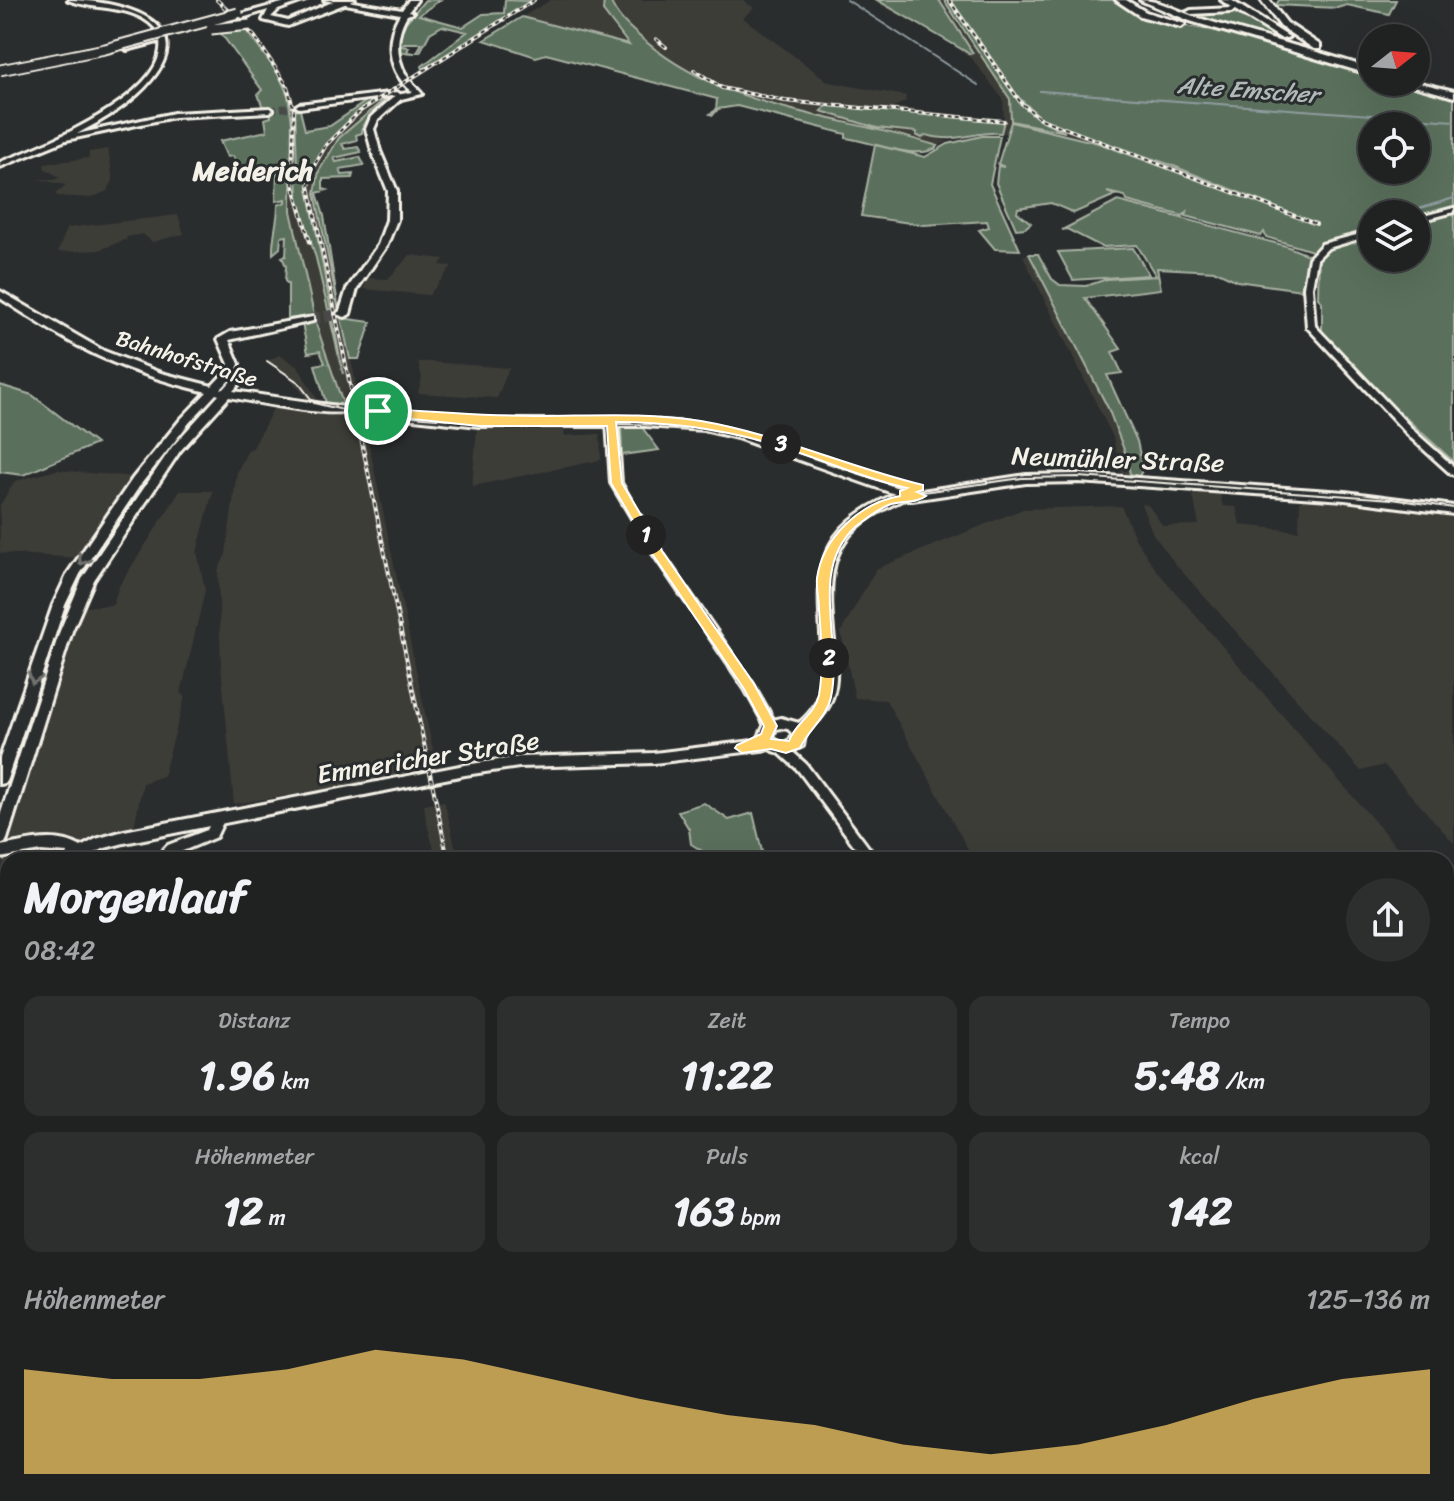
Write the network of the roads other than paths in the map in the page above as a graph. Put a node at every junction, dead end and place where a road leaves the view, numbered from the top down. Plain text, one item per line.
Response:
1 (71, 0) edge
2 (283, 0) edge
3 (296, 0) edge
4 (302, 0) edge
5 (413, 0) edge
6 (420, 0) edge
7 (1120, 0) edge
8 (1144, 0) edge
9 (1225, 0) edge
10 (1268, 0) edge
11 (1204, 1) edge
12 (1243, 1) edge
13 (333, 2) edge
14 (350, 2) edge
15 (1153, 2) edge
16 (237, 10) junction
17 (1231, 10) dead end
18 (406, 12) junction
19 (162, 38) junction
20 (1273, 41) junction
21 (1317, 47) junction
22 (1358, 64) edge
23 (1353, 66) junction
24 (1358, 67) edge
25 (0, 72) edge
26 (1430, 84) edge
27 (1430, 87) edge
28 (1454, 92) edge
29 (398, 95) junction
30 (299, 106) tunnel mouth
31 (270, 110) tunnel mouth
32 (71, 132) junction
33 (82, 136) junction
34 (61, 138) junction
35 (0, 165) edge
36 (1454, 210) edge
37 (1430, 216) edge
38 (1358, 237) edge
39 (0, 294) edge
40 (343, 314) dead end
41 (309, 319) tunnel mouth
42 (231, 338) junction
43 (242, 375) junction
44 (222, 391) junction
45 (250, 399) junction
46 (212, 408) junction
47 (344, 410) dead end
48 (612, 422) junction
49 (803, 454) junction
50 (1454, 472) edge
51 (920, 492) junction
52 (904, 494) junction
53 (889, 501) junction
54 (1454, 507) edge
55 (59, 605) junction
56 (75, 608) junction
57 (782, 735) junction
58 (19, 773) junction
59 (1, 776) edge
60 (219, 818) junction
61 (0, 839) edge
62 (0, 852) edge
63 (74, 852) edge
64 (85, 852) edge
65 (169, 852) edge
66 (866, 852) edge

1 - 32 street
2 - 16 highway
3 - 16 highway
4 - 13 highway
5 - 18 main road
6 - 18 main road
7 - 20 highway
8 - 15 highway
9 - 23 highway
10 - 21 highway
11 - 15 highway
12 - 21 highway
13 - 14 highway
13 - 19 highway, bridge
14 - 18 main road
15 - 17 highway
15 - 20 highway
16 - 19 highway, bridge
16 - 25 highway, bridge
18 - 29 main road
19 - 25 highway, bridge
20 - 23 highway
21 - 22 highway
23 - 24 highway
26 - 28 highway
27 - 28 highway
29 - 30 street
29 - 40 main road
31 - 33 street
32 - 33 street
32 - 34 street
33 - 34 street
34 - 35 street
36 - 37 street
38 - 50 street
39 - 44 main road, Bahnhofstraße
41 - 42 main road
42 - 43 main road
42 - 44 main road
43 - 44 main road
43 - 45 main road
44 - 45 main road, Bahnhofstraße
44 - 46 main road
44 -> 55 main road
45 - 46 main road
45 - 47 main road, Bahnhofstraße
46 - 56 main road
48 - 49 main road
48 - 49 main road
48 - 57 street
49 - 51 main road
49 - 52 main road
51 - 52 main road, Neumühler Straße
51 - 53 main road
51 - 54 main road, Neumühler Straße
52 - 53 main road
53 - 57 main road
55 - 56 main road
55 -> 59 main road
56 - 58 main road
57 - 60 main road, Emmericher Straße
57 - 66 street
58 - 59 main road
58 - 61 main road
60 - 64 main road, Emmericher Straße
60 - 65 street
62 - 63 main road

